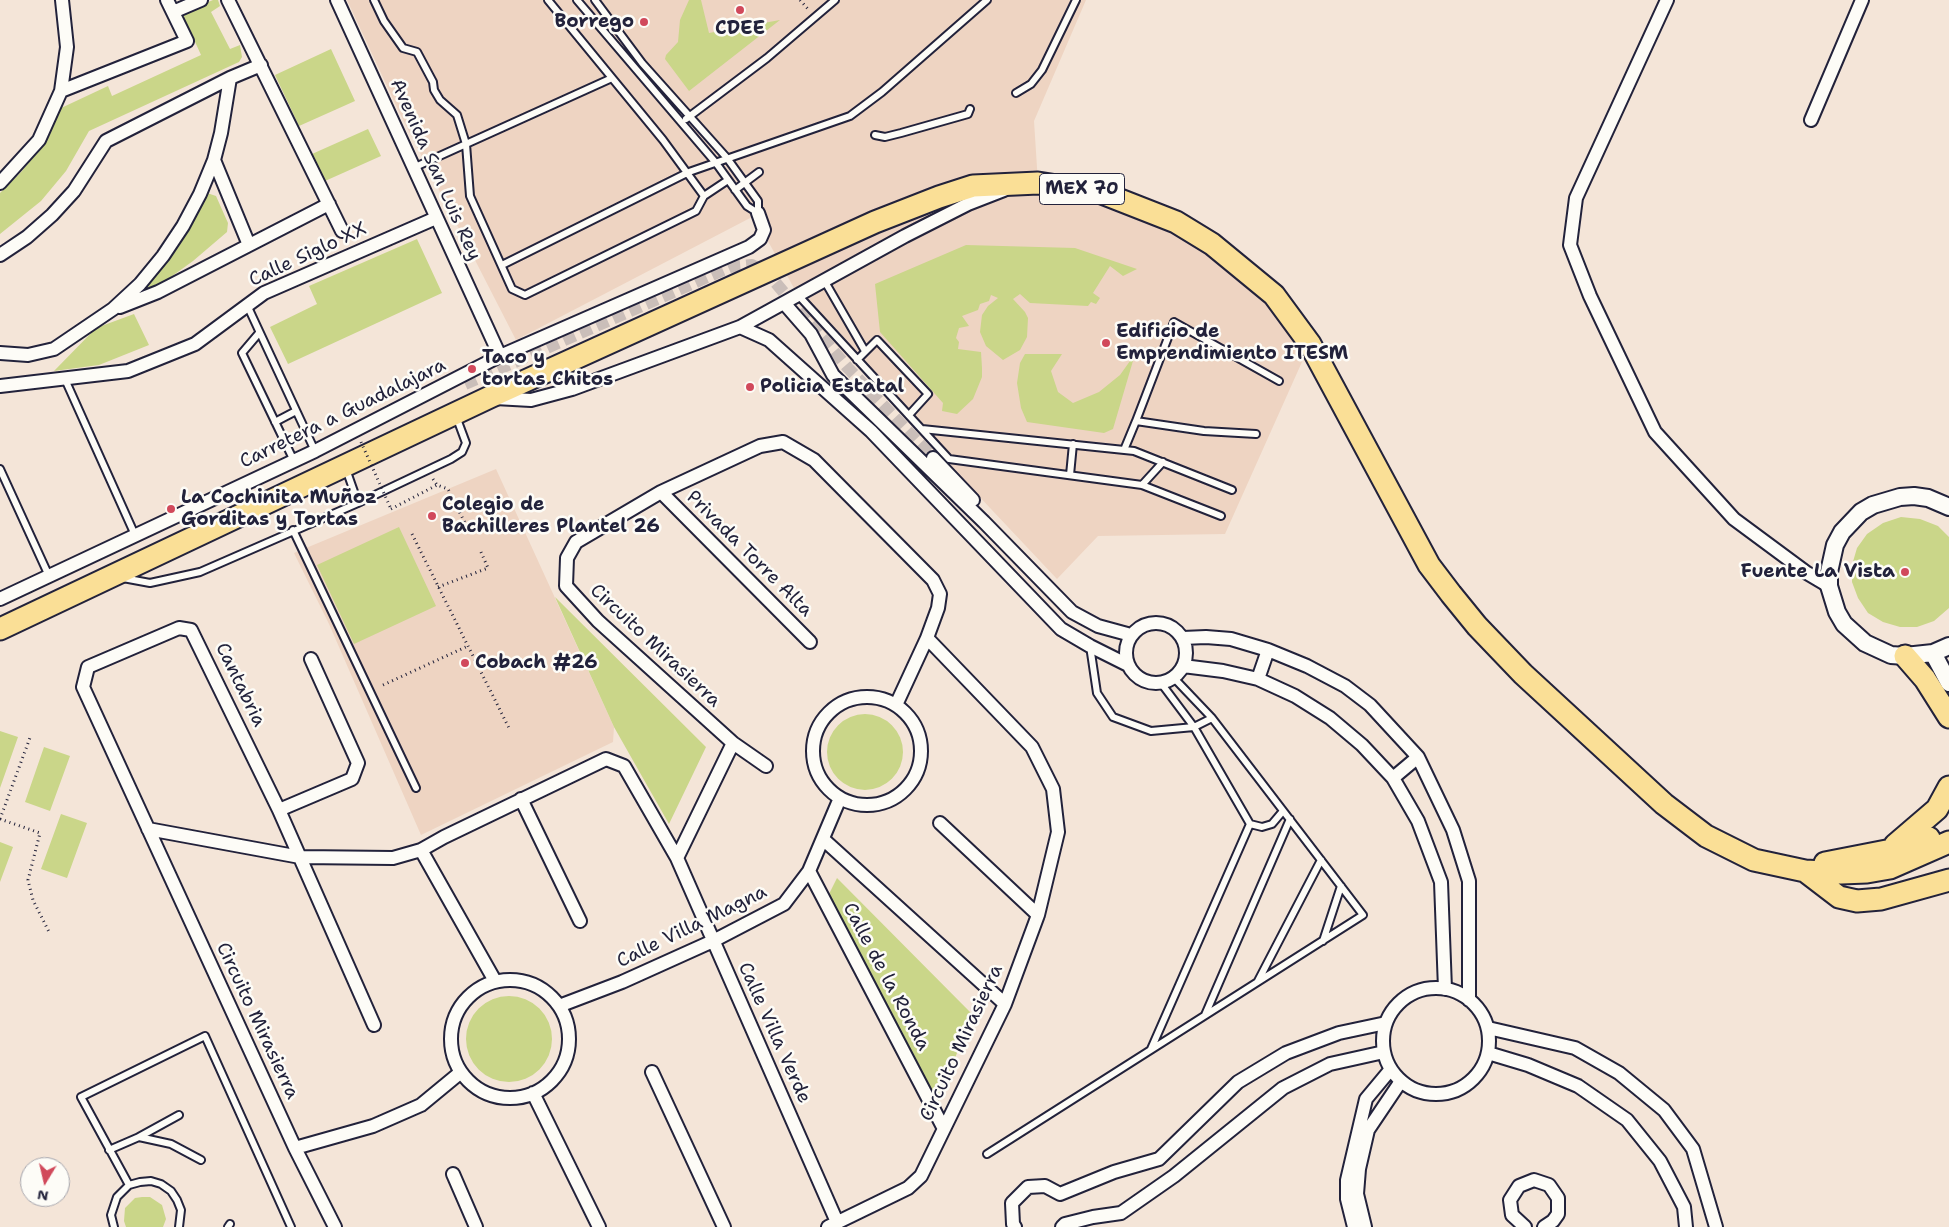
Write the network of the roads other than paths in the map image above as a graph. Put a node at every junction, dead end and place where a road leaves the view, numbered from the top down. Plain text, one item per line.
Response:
1 (62, 0) edge
2 (201, 0) edge
3 (228, 0) edge
4 (337, 0) edge
5 (374, 0) edge
6 (548, 0) edge
7 (577, 0) edge
8 (595, 0) edge
9 (835, 0) edge
10 (987, 0) edge
11 (1076, 0) edge
12 (1667, 0) edge
13 (1862, 0) edge
14 (170, 6) edge
15 (260, 65) junction
16 (230, 78) junction
17 (612, 78) junction
18 (61, 91) junction
19 (1016, 93) dead end
20 (970, 109) dead end
21 (689, 118) junction
22 (1811, 120) dead end
23 (682, 123) junction
24 (875, 135) dead end
25 (466, 144) junction
26 (726, 158) junction
27 (214, 160) junction
28 (716, 163) junction
29 (413, 168) junction
30 (689, 172) junction
31 (759, 172) dead end
32 (728, 180) junction
33 (1024, 182) junction
34 (0, 183) edge
35 (744, 183) junction
36 (735, 190) junction
37 (704, 196) junction
38 (329, 204) junction
39 (758, 212) junction
40 (436, 218) junction
41 (342, 231) dead end
42 (249, 244) junction
43 (0, 255) edge
44 (502, 265) junction
45 (824, 280) junction
46 (798, 295) junction
47 (784, 303) junction
48 (247, 305) junction
49 (113, 309) junction
50 (740, 327) junction
51 (259, 333) junction
52 (864, 351) junction
53 (0, 353) edge
54 (500, 356) junction
55 (857, 360) junction
56 (64, 377) junction
57 (1279, 381) dead end
58 (465, 384) tunnel mouth
59 (0, 386) edge
60 (424, 395) junction
61 (490, 397) junction
62 (296, 410) junction
63 (455, 414) junction
64 (909, 415) junction
65 (1136, 421) junction
66 (275, 422) junction
67 (922, 429) junction
68 (1256, 434) dead end
69 (1073, 444) junction
70 (1124, 450) junction
71 (315, 451) junction
72 (933, 458) tunnel mouth
73 (294, 461) junction
74 (1163, 462) junction
75 (345, 466) junction
76 (0, 469) edge
77 (1070, 475) junction
78 (1142, 485) junction
79 (1232, 490) dead end
80 (661, 492) junction
81 (358, 503) junction
82 (1949, 507) edge
83 (1221, 516) dead end
84 (984, 522) junction
85 (293, 530) junction
86 (135, 535) junction
87 (48, 576) junction
88 (112, 576) junction
89 (1829, 586) junction
90 (0, 599) edge
91 (1072, 612) junction
92 (0, 629) edge
93 (1062, 629) junction
94 (1131, 635) junction
95 (927, 638) junction
96 (1183, 638) junction
97 (810, 642) dead end
98 (1090, 646) junction
99 (1949, 646) edge
100 (1268, 650) junction
101 (1932, 653) junction
102 (1905, 656) junction
103 (311, 659) dead end
104 (1128, 664) junction
105 (1184, 666) junction
106 (88, 667) joint
107 (1174, 677) junction
108 (1258, 680) junction
109 (1160, 683) junction
110 (1949, 683) edge
111 (896, 705) junction
112 (1949, 717) edge
113 (1212, 718) junction
114 (1194, 727) junction
115 (733, 743) junction
116 (1418, 757) junction
117 (766, 766) dead end
118 (1393, 778) junction
119 (1949, 787) edge
120 (416, 788) dead end
121 (840, 798) junction
122 (521, 799) junction
123 (279, 810) junction
124 (1283, 811) junction
125 (1290, 819) junction
126 (940, 823) dead end
127 (1250, 824) junction
128 (1949, 828) edge
129 (148, 829) junction
130 (824, 840) junction
131 (1949, 842) edge
132 (421, 850) junction
133 (1884, 852) junction
134 (300, 857) junction
135 (677, 858) junction
136 (1321, 860) junction
137 (1949, 867) edge
138 (1797, 870) junction
139 (809, 871) junction
140 (1949, 880) edge
141 (1341, 886) junction
142 (1912, 889) junction
143 (1038, 915) junction
144 (580, 921) dead end
145 (713, 941) junction
146 (1323, 941) junction
147 (495, 981) junction
148 (1258, 982) junction
149 (1445, 989) junction
150 (1469, 1000) junction
151 (1005, 1004) junction
152 (559, 1006) junction
153 (1204, 1016) junction
154 (1386, 1024) junction
155 (374, 1025) dead end
156 (1488, 1028) junction
157 (1150, 1051) junction
158 (1384, 1052) junction
159 (1488, 1054) junction
160 (1391, 1069) junction
161 (461, 1072) junction
162 (652, 1072) dead end
163 (1401, 1081) junction
164 (533, 1093) junction
165 (179, 1115) dead end
166 (943, 1127) junction
167 (139, 1136) junction
168 (294, 1148) junction
169 (109, 1150) junction
170 (987, 1154) dead end
171 (1159, 1159) junction
172 (201, 1160) dead end
173 (453, 1174) dead end
174 (1174, 1176) junction
175 (129, 1185) junction
176 (113, 1225) edge
177 (833, 1225) edge
178 (1550, 1226) edge
179 (104, 1227) edge
180 (179, 1227) edge
181 (291, 1227) edge
182 (335, 1227) edge
183 (476, 1227) edge
184 (599, 1227) edge
185 (724, 1227) edge
186 (1015, 1227) edge
187 (1062, 1227) edge
188 (1354, 1227) edge
189 (1365, 1227) edge
190 (1525, 1227) edge
191 (1686, 1227) edge
192 (1716, 1227) edge

1 - 18 street
2 - 14 street
3 - 15 street
4 - 29 street, Avenida San Luis Rey
5 - 25 lane
6 - 17 lane
7 - 23 lane
8 - 21 lane
9 - 21 lane
10 - 26 lane
11 - 19 lane
12 - 89 street
13 - 22 street
14 - 18 street
15 - 16 street
15 - 38 street
16 - 27 street
16 - 43 street
17 - 25 lane
17 - 30 lane
18 - 34 street
20 - 24 lane
21 - 23 lane
21 - 26 lane
23 - 28 lane
25 - 29 lane
25 - 44 lane
26 - 28 lane
26 - 35 lane
27 - 42 street
27 - 49 street
28 - 30 lane
28 - 32 lane
29 - 40 street, Avenida San Luis Rey
30 - 37 lane
30 - 44 lane
31 - 35 lane
32 - 36 lane
32 - 37 lane
33 - 45 street
33 - 61 highway, MEX 70
33 - 138 highway, MEX 70
35 - 36 lane
35 - 39 lane
36 - 39 lane
37 - 44 lane
38 - 41 street
38 - 42 street
39 - 54 street, Carretera a Guadalajara
40 - 48 street, Calle Siglo XX
40 - 54 street, Avenida San Luis Rey
42 - 49 street
45 - 46 street
45 - 52 lane
46 - 47 street
46 - 55 lane
47 - 50 street
47 - 84 street
48 - 51 lane
48 - 56 street, Calle Siglo XX
49 - 53 street
50 - 61 street
50 - 93 street
51 - 62 lane
51 - 66 lane
52 - 55 lane
52 - 64 lane
54 - 60 street, Carretera a Guadalajara
55 - 64 lane
56 - 59 street, Calle Siglo XX
56 - 86 lane
57 - 65 lane
58 - 60 street
60 - 71 street, Carretera a Guadalajara
61 - 63 highway, MEX 70
62 - 66 lane
62 - 71 lane
63 - 75 highway, MEX 70
63 - 81 lane
64 - 67 lane
65 - 68 lane
65 - 70 lane
66 - 73 lane
67 - 69 lane
67 - 77 lane
69 - 70 lane
69 - 77 lane
70 - 74 lane
71 - 73 street, Carretera a Guadalajara
72 - 84 street
73 - 86 street, Carretera a Guadalajara
74 - 78 lane
74 - 79 lane
75 - 81 lane
75 - 88 highway, MEX 70
76 - 87 lane
77 - 78 lane
78 - 83 lane
80 - 95 street, Circuito Mirasierra
80 - 97 street, Privada Torre Alta
80 - 115 street, Circuito Mirasierra
81 - 85 lane
82 - 89 street
84 - 91 street
85 - 88 lane
85 - 120 lane
86 - 87 street, Carretera a Guadalajara
87 - 90 street, Carretera a Guadalajara
88 - 92 highway, MEX 70
89 - 102 street
91 - 93 street
91 - 94 street
93 - 98 street
94 - 96 street
94 - 104 street
95 - 111 street
95 - 143 street, Circuito Mirasierra
96 - 100 street
96 - 105 street
98 - 104 street
98 - 114 lane
99 - 101 street
100 - 108 street
100 - 116 street
101 - 102 street
101 - 110 street
102 - 112 highway
103 - 123 street
104 - 109 street
105 - 107 street
105 - 108 street
106 - 123 street, Cantabria
106 - 129 street, Circuito Mirasierra
107 - 109 street
107 - 113 lane
108 - 118 street
109 - 114 lane
111 - 121 street
111 - 121 street
113 - 114 lane
113 - 124 lane
114 - 127 lane
115 - 117 street, Circuito Mirasierra
115 - 135 street
116 - 118 street
116 - 150 street
118 - 149 street
119 - 133 highway
121 - 130 street, Calle Villa Magna
122 - 132 street
122 - 135 street
122 - 144 street
123 - 134 street, Cantabria
124 - 125 lane
124 - 127 lane
125 - 136 lane
125 - 153 lane
126 - 143 street
127 - 157 lane
128 - 133 highway
129 - 134 street
129 - 168 street, Circuito Mirasierra
130 - 139 street, Calle Villa Magna
130 - 151 street, Calle de la Ronda
131 - 138 highway, MEX 70
132 - 134 street
132 - 147 street
133 - 138 highway
134 - 155 street, Cantabria
135 - 145 street, Calle Villa Verde
136 - 141 lane
136 - 148 lane
137 - 142 highway
138 - 142 highway
139 - 145 street, Calle Villa Magna
139 - 166 street, Calle de la Ronda
140 - 142 highway
141 - 146 lane
141 - 146 lane
143 - 151 street, Circuito Mirasierra
145 - 152 street, Calle Villa Magna
145 - 177 street, Calle Villa Verde
146 - 148 lane
147 - 152 street
147 - 161 street
148 - 153 lane
149 - 150 street
149 - 154 street
150 - 156 street
151 - 166 street, Circuito Mirasierra
152 - 164 street
153 - 157 lane
154 - 158 street
154 - 171 street
156 - 159 street
156 - 192 street
157 - 170 lane
158 - 160 street
158 - 174 street
159 - 163 street
159 - 191 street
160 - 163 street
160 - 188 street
161 - 164 street
161 - 168 street
162 - 185 street
163 - 189 street
164 - 184 street
165 - 167 lane
166 - 177 street, Circuito Mirasierra
167 - 169 lane
167 - 172 lane
168 - 182 street, Circuito Mirasierra
169 - 175 lane
169 - 181 lane
171 - 174 street
171 - 186 street
173 - 183 street
174 - 187 street
175 - 176 lane
175 - 180 lane
176 - 179 lane
178 - 190 street

